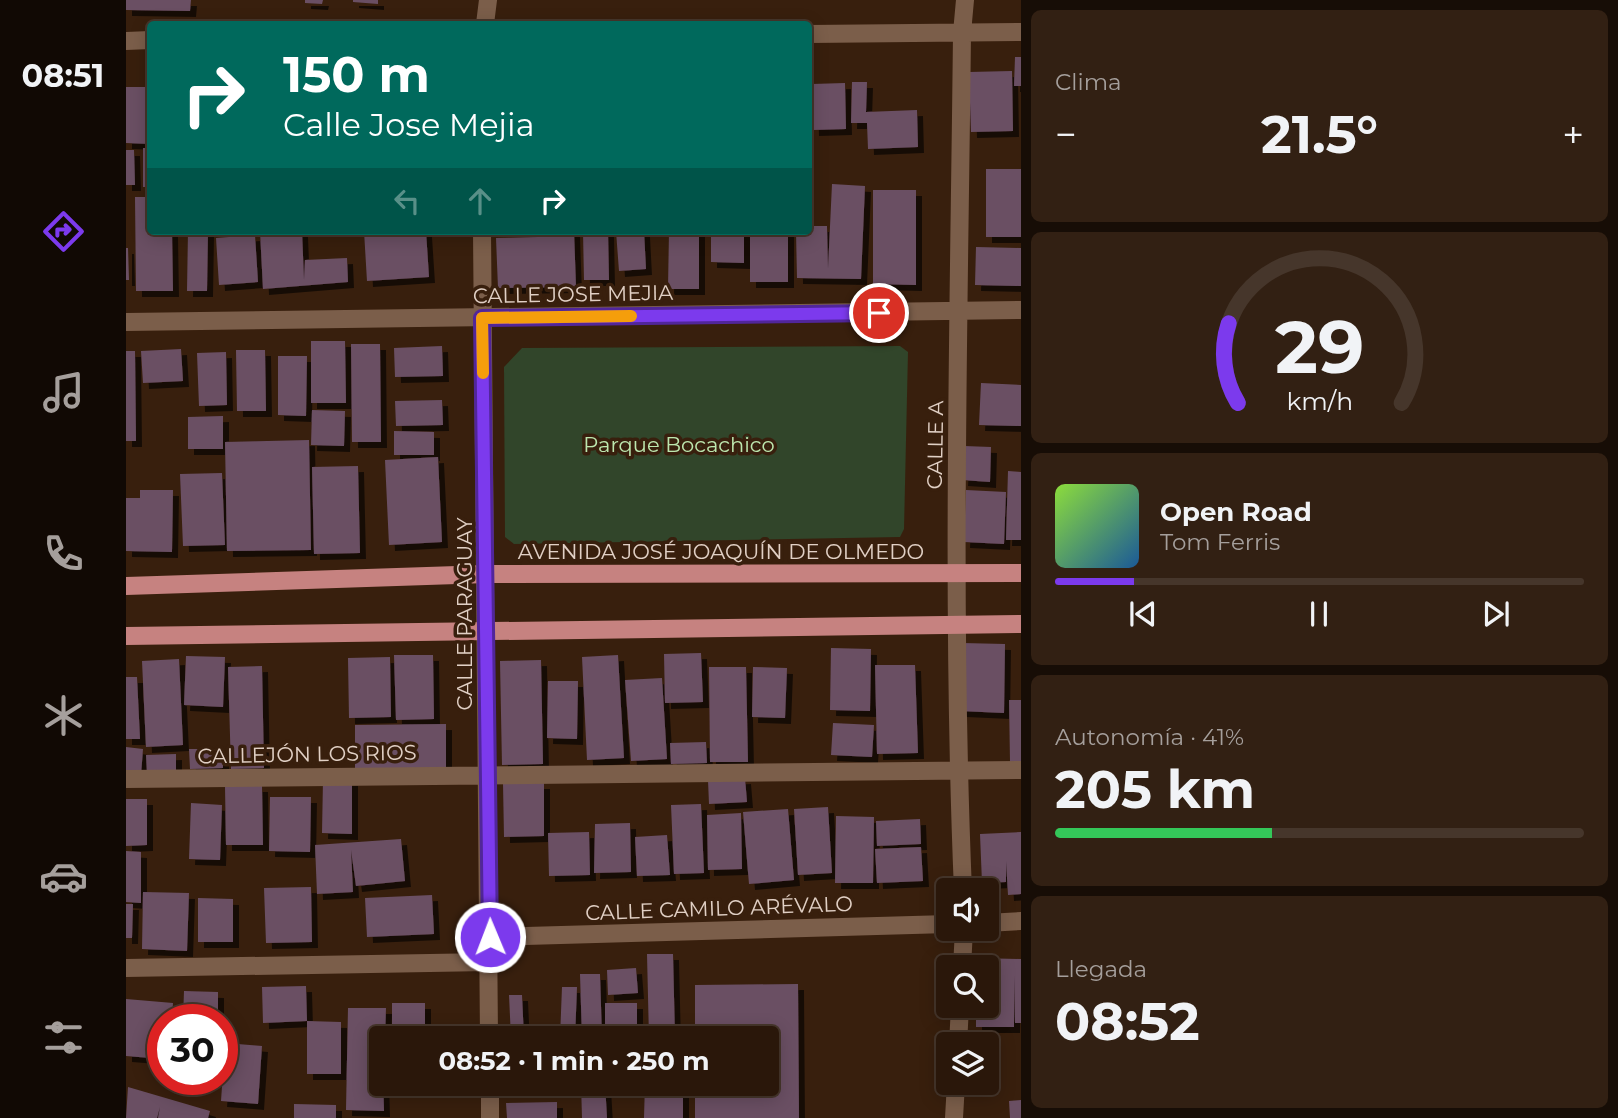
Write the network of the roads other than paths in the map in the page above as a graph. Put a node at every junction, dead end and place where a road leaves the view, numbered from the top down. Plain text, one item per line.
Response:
1 (488, 0) edge
2 (965, 0) edge
3 (485, 21) edge
4 (1021, 32) edge
5 (962, 33) junction
6 (812, 34) edge
7 (147, 40) edge
8 (126, 41) edge
9 (482, 235) edge
10 (1021, 310) edge
11 (959, 312) junction
12 (482, 318) junction
13 (126, 322) edge
14 (1021, 573) edge
15 (487, 574) junction
16 (957, 574) junction
17 (126, 586) edge
18 (1021, 624) edge
19 (958, 625) junction
20 (486, 630) junction
21 (126, 636) edge
22 (1021, 770) edge
23 (958, 771) junction
24 (488, 775) junction
25 (126, 779) edge
26 (962, 878) edge
27 (1021, 920) edge
28 (999, 922) edge
29 (936, 924) edge
30 (490, 937) junction
31 (488, 962) junction
32 (126, 968) edge
33 (489, 1026) edge
34 (955, 1095) edge
35 (490, 1096) edge
36 (490, 1118) edge
37 (954, 1118) edge

1 - 3 street
2 - 5 street, CALLE A
4 - 5 street
5 - 6 street
5 - 11 street, CALLE A
7 - 8 street
9 - 12 street, CALLE PARAGUAY
10 - 11 street, CALLE JOSE MEJIA
11 - 12 street, CALLE JOSE MEJIA
11 - 16 street, CALLE A
12 - 13 street, CALLE JOSE MEJIA
12 - 15 street, CALLE PARAGUAY
14 - 16 main road, AVENIDA JOSÉ JOAQUÍN DE OLMEDO
15 - 16 main road, AVENIDA JOSÉ JOAQUÍN DE OLMEDO
15 - 17 main road, AVENIDA JOSÉ JOAQUÍN DE OLMEDO
15 - 20 street, CALLE PARAGUAY
16 - 19 street, CALLE A
18 - 19 main road
19 - 20 main road
19 - 23 street, CALLE A
20 - 21 main road
20 - 24 street, CALLE PARAGUAY
22 - 23 street, CALLEJÓN LOS RIOS
23 - 24 street, CALLEJÓN LOS RIOS
23 - 26 street, CALLE A
24 - 25 street, CALLEJÓN LOS RIOS
24 - 30 street, CALLE PARAGUAY
27 - 28 street
29 - 30 street, CALLE CAMILO ARÉVALO
30 - 31 street, CALLE PARAGUAY
31 - 32 street
31 - 33 street, CALLE PARAGUAY
34 - 37 street
35 - 36 street

